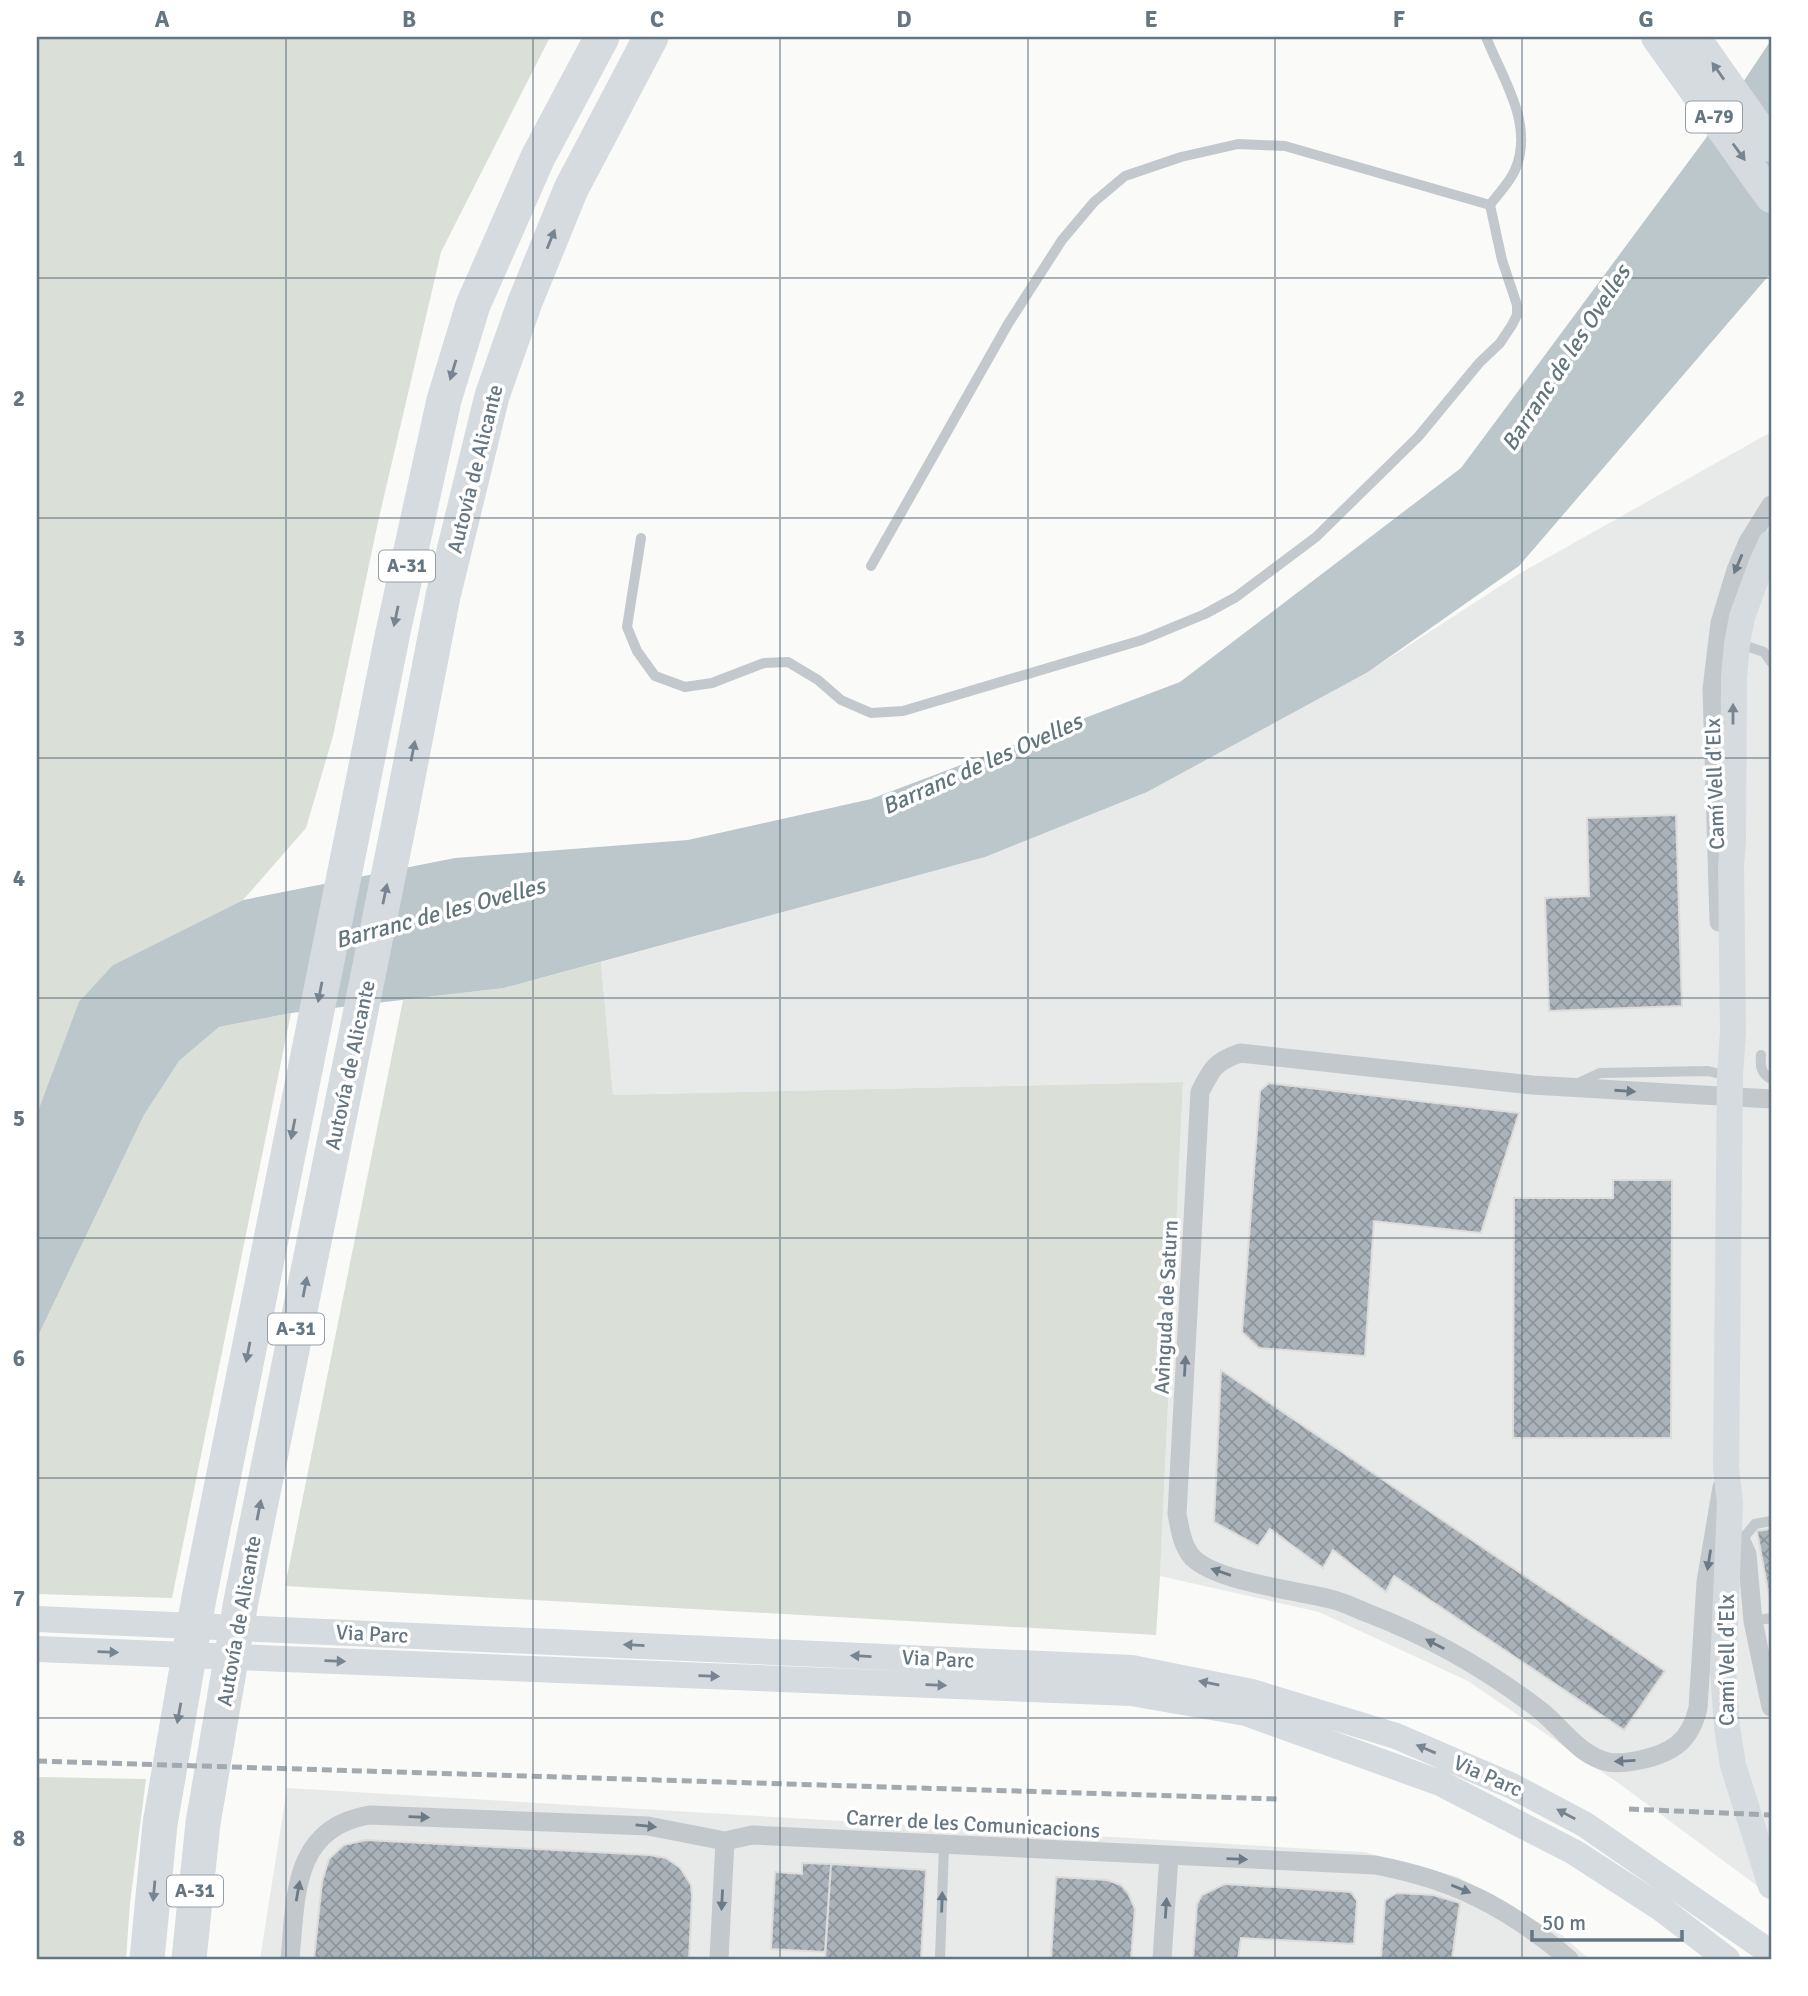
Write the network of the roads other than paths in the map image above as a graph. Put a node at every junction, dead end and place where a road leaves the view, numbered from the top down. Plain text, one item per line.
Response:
1 (580, 37) edge
2 (602, 37) edge
3 (650, 37) edge
4 (1486, 37) edge
5 (1657, 37) edge
6 (1694, 37) edge
7 (1771, 146) edge
8 (1771, 197) edge
9 (1490, 205) junction
10 (473, 305) junction
11 (1771, 505) edge
12 (641, 538) dead end
13 (1768, 559) edge
14 (871, 566) dead end
15 (1737, 644) junction
16 (1771, 662) edge
17 (1761, 1055) dead end
18 (1771, 1079) edge
19 (1730, 1086) junction
20 (1771, 1099) edge
21 (1726, 1469) junction
22 (1771, 1521) edge
23 (1735, 1541) junction
24 (43, 1619) edge
25 (1762, 1619) edge
26 (38, 1649) edge
27 (1771, 1707) edge
28 (1686, 1737) joint
29 (724, 1841) junction
30 (944, 1845) junction
31 (1169, 1856) junction
32 (1771, 1886) edge
33 (1771, 1953) edge
34 (147, 1959) edge
35 (189, 1959) edge
36 (290, 1959) edge
37 (719, 1959) edge
38 (940, 1959) edge
39 (1162, 1959) edge
40 (1569, 1959) edge
41 (1727, 1959) edge

1 - 10 highway
2 - 10 highway, Autovía de Alicante / A-31
35 -> 3 highway, Autovía de Alicante / A-31
4 - 9 lane
5 -> 8 highway, A-79
7 -> 6 highway, A-79
9 - 12 lane
9 - 14 lane
10 -> 34 highway, Autovía de Alicante / A-31
11 -> 19 street, Camí Vell d'Elx
13 - 15 main road, Camí Vell d'Elx
15 - 16 lane
19 -> 15 main road, Camí Vell d'Elx
17 - 18 lane
19 - 20 street, Avinguda de Saturn
19 - 21 main road, Camí Vell d'Elx
28 -> 19 street, Avinguda de Saturn
21 - 23 main road, Camí Vell d'Elx
21 -> 28 street, Camí Vell d'Elx
22 - 23 lane
23 - 25 street
23 - 32 main road, Camí Vell d'Elx
33 -> 24 main road, Via Parc
25 - 27 street
26 -> 41 main road, Via Parc
29 - 30 street, Carrer de les Comunicacions
36 -> 29 street, Carrer de les Comunicacions
29 -> 37 street
30 - 31 street, Carrer de les Comunicacions
38 -> 30 lane
39 -> 31 street
31 -> 40 street, Carrer de les Comunicacions

